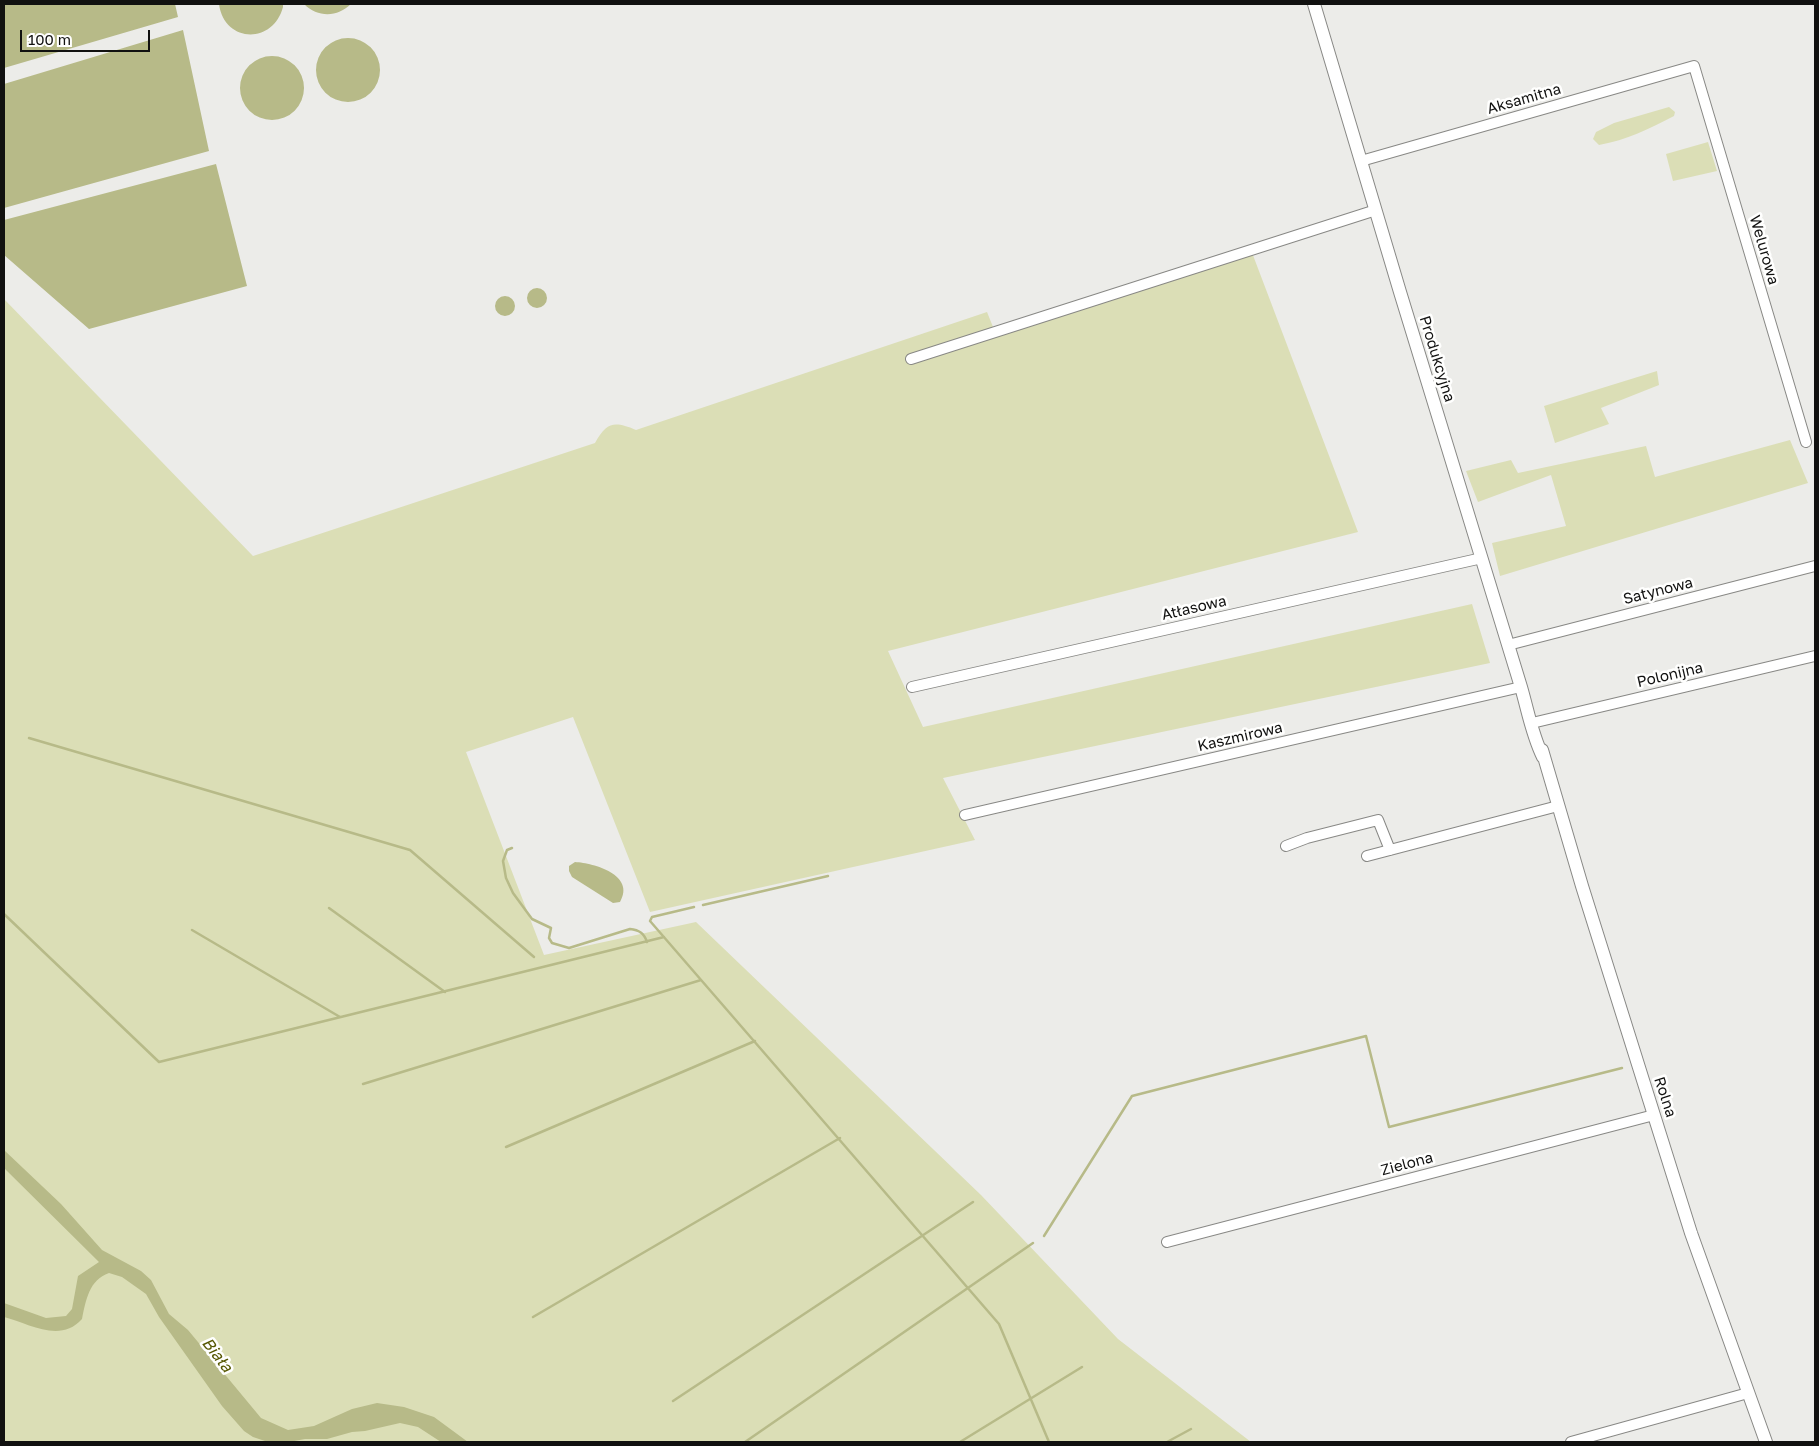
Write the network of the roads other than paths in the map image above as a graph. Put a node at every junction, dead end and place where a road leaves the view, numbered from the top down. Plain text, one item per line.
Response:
1 (1314, 4) edge
2 (1694, 66) joint
3 (1361, 161) junction
4 (1376, 210) junction
5 (911, 359) dead end
6 (1806, 442) dead end
7 (1482, 558) junction
8 (1815, 566) edge
9 (1508, 645) junction
10 (1815, 656) edge
11 (912, 687) dead end
12 (1521, 687) junction
13 (1532, 723) junction
14 (1558, 806) junction
15 (965, 815) dead end
16 (1286, 846) dead end
17 (1390, 850) junction
18 (1367, 856) dead end
19 (1654, 1115) junction
20 (1167, 1242) dead end
21 (1748, 1393) junction
22 (1571, 1442) edge
23 (1766, 1442) edge

1 - 3 street, Produkcyjna
2 - 3 street, Aksamitna
2 - 6 street, Welurowa
3 - 4 street, Produkcyjna
4 - 5 street
4 - 7 street, Produkcyjna
7 - 9 street, Produkcyjna
7 - 11 street, Atłasowa
8 - 9 street, Satynowa
9 - 12 street, Produkcyjna
10 - 13 street, Polonijna
12 - 13 street, Produkcyjna
12 - 15 street, Kaszmirowa
13 - 14 street, Rolna
14 - 17 street
14 - 19 street, Rolna
16 - 17 street
17 - 18 street
19 - 20 street, Zielona
19 - 21 street, Rolna
21 - 22 street
21 - 23 street, Rolna

